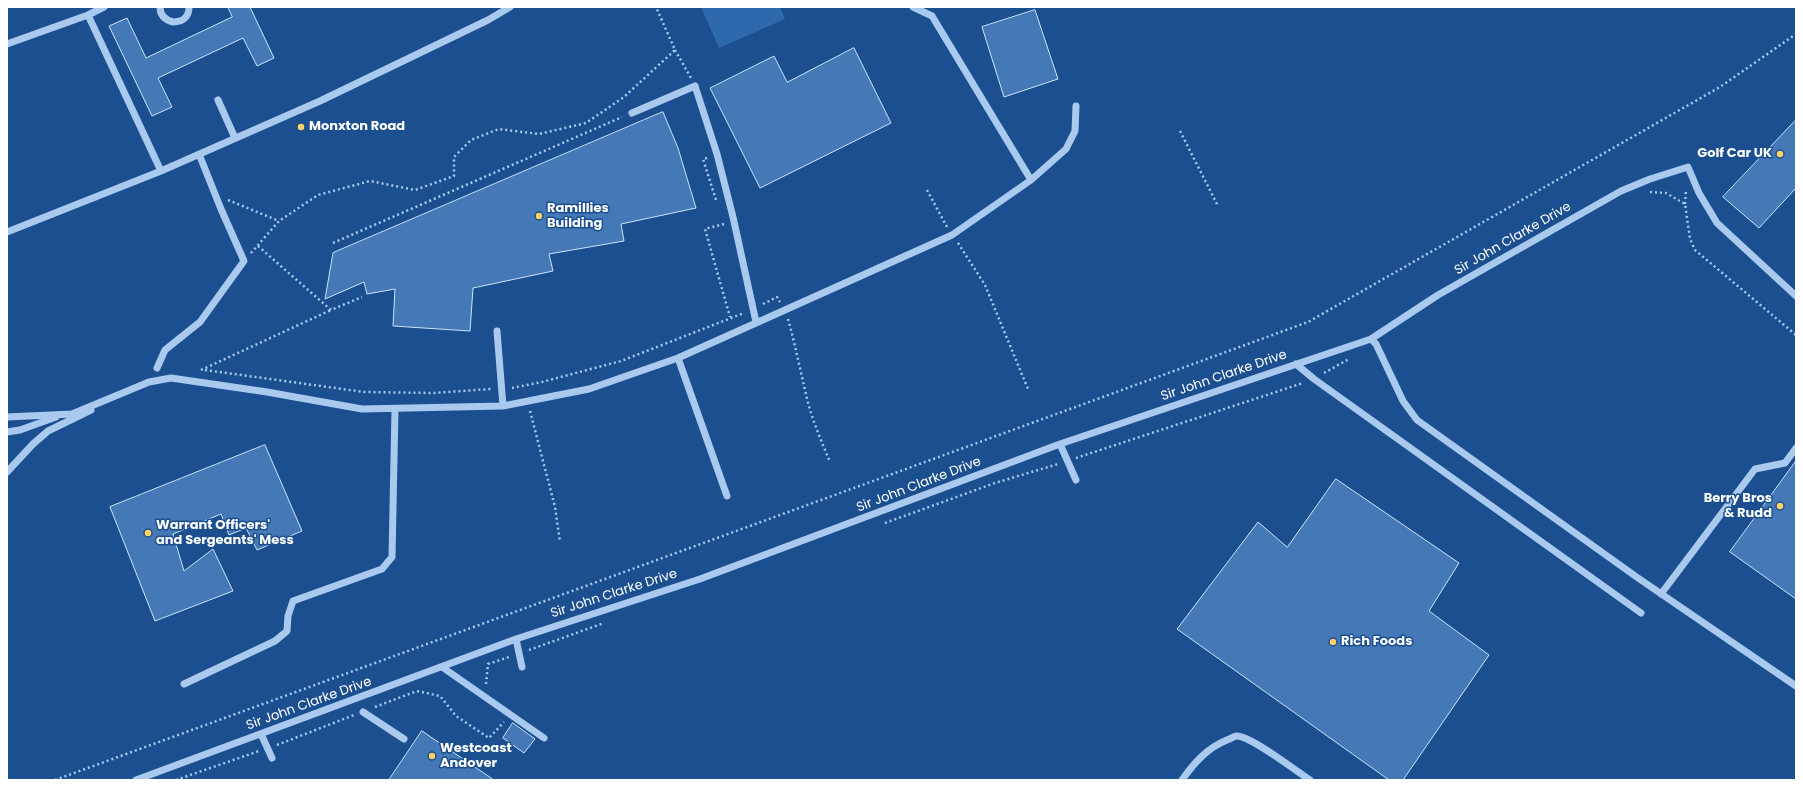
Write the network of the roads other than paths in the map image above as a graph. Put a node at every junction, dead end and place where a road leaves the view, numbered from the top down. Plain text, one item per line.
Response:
1 (104, 7) edge
2 (160, 7) edge
3 (189, 7) edge
4 (510, 7) edge
5 (913, 7) edge
6 (88, 15) junction
7 (7, 44) edge
8 (218, 100) dead end
9 (1076, 106) dead end
10 (632, 113) road end
11 (235, 138) junction
12 (199, 154) junction
13 (161, 171) junction
14 (1031, 180) junction
15 (7, 232) edge
16 (1796, 296) edge
17 (756, 322) junction
18 (496, 331) dead end
19 (1373, 342) junction
20 (678, 358) junction
21 (1296, 364) junction
22 (157, 368) dead end
23 (134, 388) junction
24 (503, 406) junction
25 (395, 408) junction
26 (62, 414) junction
27 (7, 417) edge
28 (7, 432) edge
29 (1060, 444) junction
30 (1796, 448) edge
31 (7, 472) edge
32 (1076, 480) dead end
33 (727, 496) dead end
34 (1661, 594) junction
35 (1641, 613) dead end
36 (516, 639) junction
37 (442, 667) junction
38 (522, 667) dead end
39 (184, 684) dead end
40 (1796, 686) edge
41 (363, 712) road end
42 (261, 734) junction
43 (544, 738) dead end
44 (404, 739) dead end
45 (272, 758) dead end
46 (136, 780) edge
47 (1182, 780) edge
48 (1310, 780) edge

1 - 6 street
2 - 3 street
4 - 11 street
5 - 14 street
6 - 7 street
6 - 13 street
8 - 11 street
9 - 14 street
10 - 17 street
11 - 12 street
12 - 13 street
12 - 22 street
13 - 15 street
14 - 17 street
16 - 19 street, Sir John Clarke Drive
17 - 20 street
18 - 24 street
19 - 21 street, Sir John Clarke Drive
19 - 34 street
20 - 24 street
20 - 33 street
21 - 29 street, Sir John Clarke Drive
21 - 35 street
23 - 25 street
23 - 26 street
23 - 31 street
24 - 25 street
25 - 39 street
26 - 27 street
26 - 28 street
29 - 32 street
29 - 36 street, Sir John Clarke Drive
30 - 34 street
34 - 40 street
36 - 37 street, Sir John Clarke Drive
36 - 38 street
37 - 42 street, Sir John Clarke Drive
37 - 43 street
41 - 44 street
42 - 45 street
42 - 46 street, Sir John Clarke Drive
47 - 48 street

